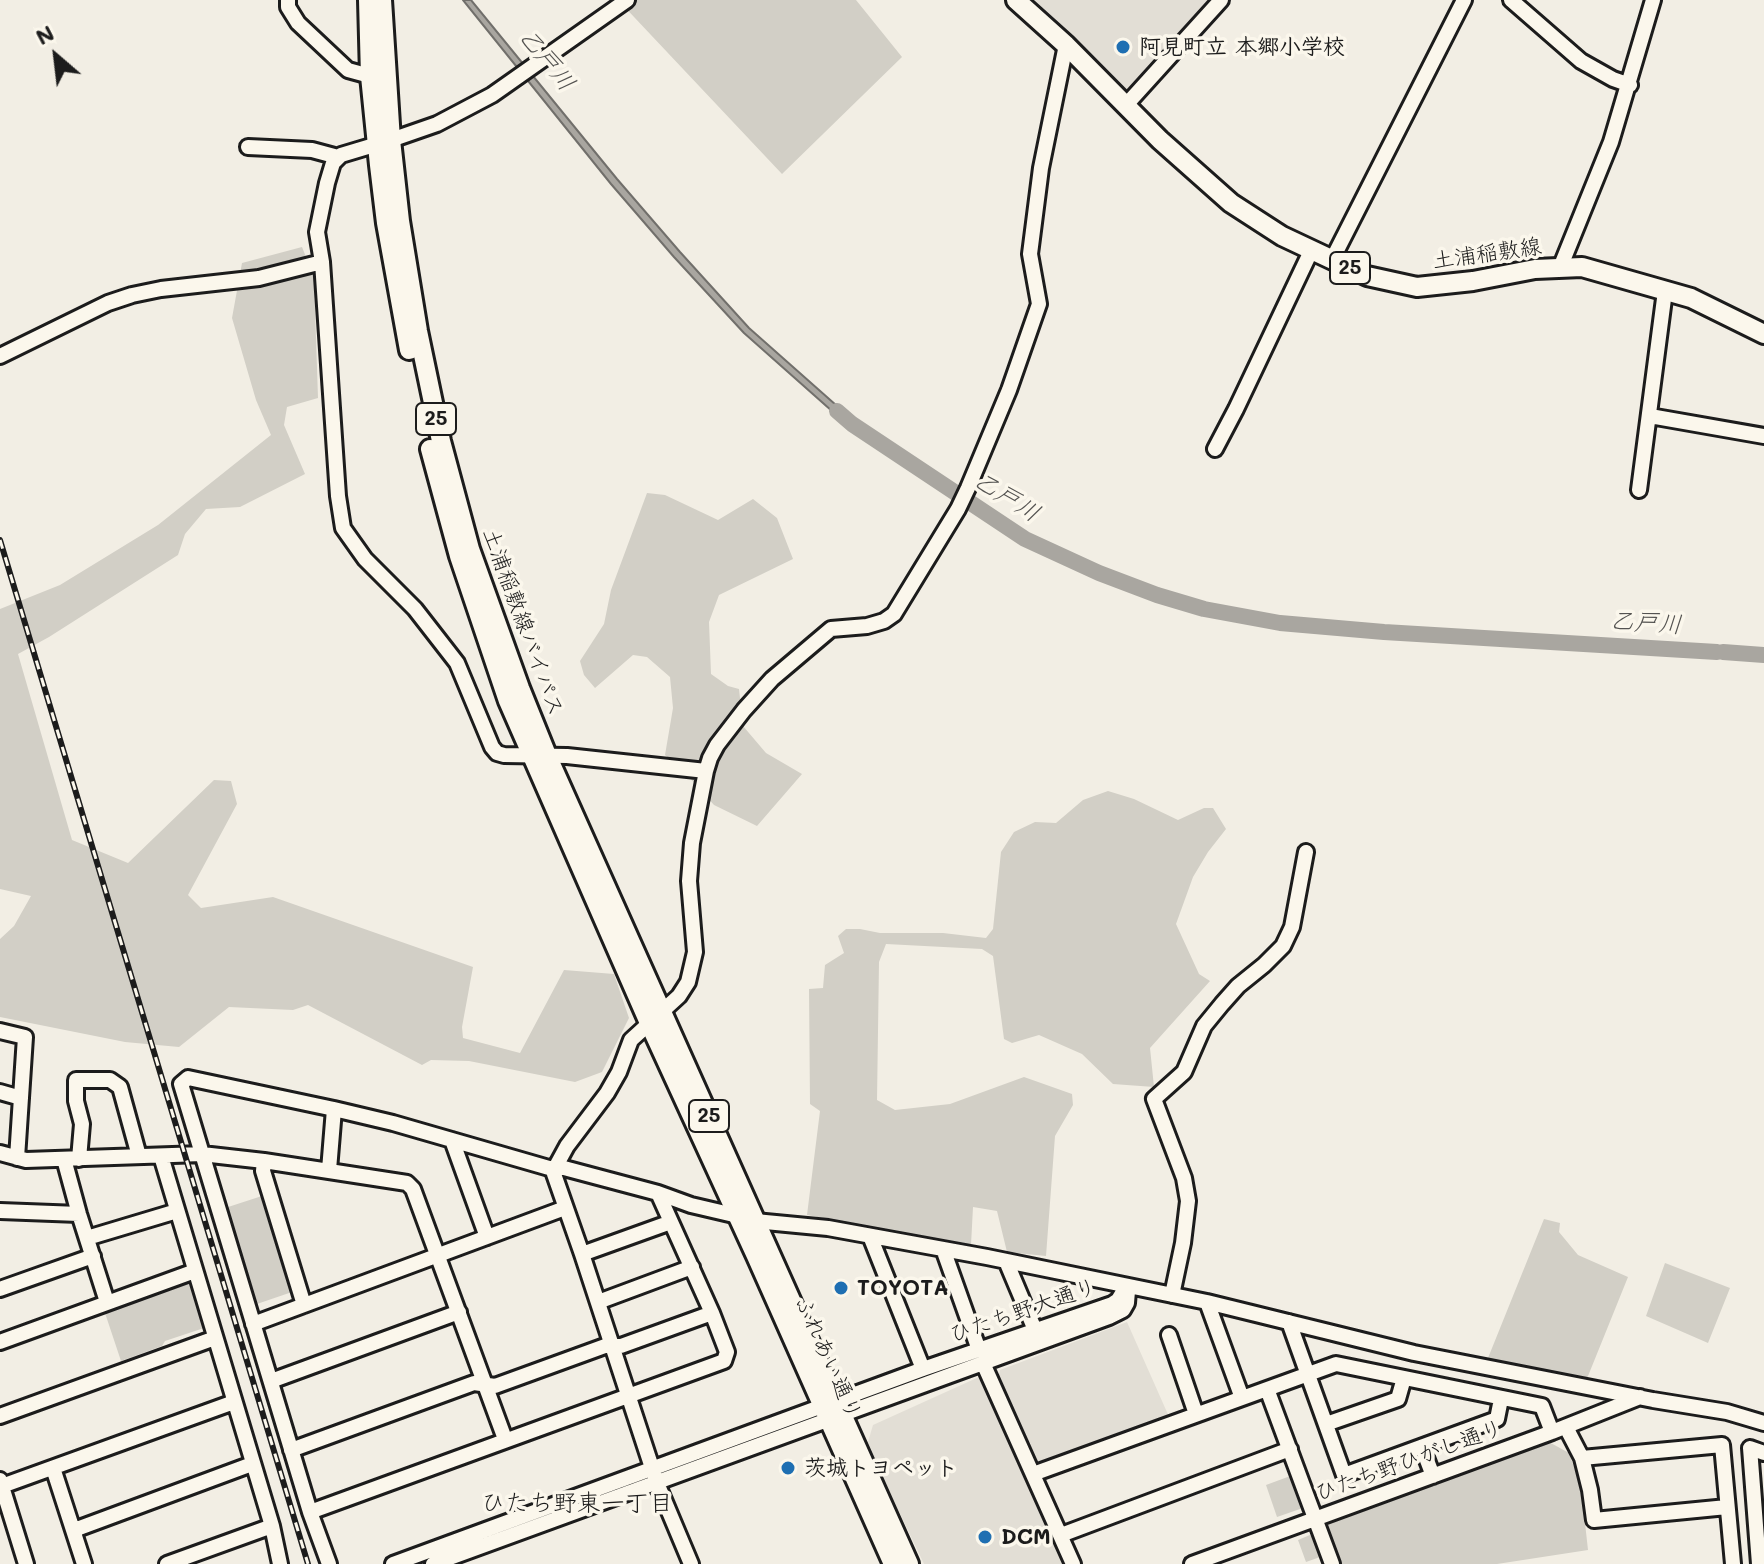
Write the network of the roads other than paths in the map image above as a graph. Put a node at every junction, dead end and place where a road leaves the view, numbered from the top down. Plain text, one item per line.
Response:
1 (288, 0) edge
2 (368, 0) edge
3 (382, 0) edge
4 (627, 0) edge
5 (1016, 0) edge
6 (1221, 0) edge
7 (1464, 0) edge
8 (1511, 0) edge
9 (1653, 0) edge
10 (1066, 45) junction
11 (370, 76) junction
12 (1630, 85) junction
13 (1126, 105) junction
14 (384, 142) junction
15 (248, 147) dead end
16 (338, 157) junction
17 (1312, 249) junction
18 (1332, 260) junction
19 (322, 262) junction
20 (1560, 268) junction
21 (1665, 291) junction
22 (1764, 334) edge
23 (0, 356) edge
24 (1650, 416) junction
25 (1764, 436) edge
26 (1215, 449) dead end
27 (1639, 490) dead end
28 (539, 755) junction
29 (706, 771) junction
30 (1306, 852) dead end
31 (656, 1017) junction
32 (0, 1031) edge
33 (0, 1092) edge
34 (21, 1098) junction
35 (334, 1109) junction
36 (452, 1140) junction
37 (0, 1153) edge
38 (202, 1154) junction
39 (139, 1156) junction
40 (161, 1156) junction
41 (17, 1158) junction
42 (72, 1159) junction
43 (264, 1161) junction
44 (555, 1168) junction
45 (329, 1170) junction
46 (658, 1193) junction
47 (565, 1208) junction
48 (0, 1211) edge
49 (177, 1211) junction
50 (79, 1214) junction
51 (746, 1218) junction
52 (671, 1222) junction
53 (870, 1236) junction
54 (487, 1237) junction
55 (87, 1238) junction
56 (943, 1249) junction
57 (438, 1254) junction
58 (582, 1254) junction
59 (93, 1256) junction
60 (1006, 1261) junction
61 (692, 1267) junction
62 (195, 1271) junction
63 (1126, 1287) junction
64 (0, 1289) edge
65 (1172, 1295) junction
66 (107, 1302) junction
67 (598, 1302) junction
68 (1207, 1302) junction
69 (304, 1305) junction
70 (459, 1312) junction
71 (712, 1313) junction
72 (1289, 1322) junction
73 (253, 1324) junction
74 (1035, 1330) junction
75 (1169, 1335) dead end
76 (215, 1338) junction
77 (0, 1342) edge
78 (612, 1346) junction
79 (981, 1356) junction
80 (923, 1369) junction
81 (1308, 1374) junction
82 (1404, 1378) junction
83 (271, 1381) junction
84 (486, 1385) junction
85 (1267, 1389) junction
86 (629, 1396) junction
87 (1640, 1397) junction
88 (1242, 1398) junction
89 (1501, 1399) junction
90 (234, 1402) junction
91 (833, 1410) junction
92 (1196, 1414) junction
93 (0, 1416) edge
94 (1764, 1423) edge
95 (1326, 1424) junction
96 (1568, 1426) junction
97 (1552, 1432) junction
98 (505, 1439) junction
99 (1422, 1447) junction
100 (1290, 1449) junction
101 (291, 1450) junction
102 (1764, 1453) edge
103 (1582, 1458) junction
104 (252, 1464) junction
105 (53, 1468) junction
106 (1033, 1474) junction
107 (655, 1476) junction
108 (1433, 1476) junction
109 (1, 1483) edge
110 (1727, 1507) junction
111 (310, 1512) junction
112 (1316, 1519) junction
113 (272, 1526) junction
114 (74, 1530) junction
115 (1061, 1535) junction
116 (687, 1563) edge
117 (26, 1564) edge
118 (84, 1564) edge
119 (167, 1564) edge
120 (280, 1564) edge
121 (329, 1564) edge
122 (393, 1564) edge
123 (433, 1564) edge
124 (893, 1564) edge
125 (909, 1564) edge
126 (1073, 1564) edge
127 (1192, 1564) edge
128 (1332, 1564) edge
129 (1733, 1564) edge
130 (1759, 1564) edge

1 - 11 street
2 - 11 main road, 土浦稲敷線バイパス / 25
3 - 14 main road, 土浦稲敷線バイパス / 25
4 - 14 street
5 - 10 main road, 土浦稲敷線 / 25
6 - 13 street
7 - 18 street
8 - 12 street
9 - 12 street
10 - 13 main road, 土浦稲敷線 / 25
10 - 29 street
11 - 14 main road, 土浦稲敷線バイパス / 25
12 - 20 street
13 - 17 main road, 土浦稲敷線 / 25
14 - 16 street
14 - 28 main road, 土浦稲敷線バイパス / 25
15 - 16 street
16 - 19 street
17 - 18 main road, 土浦稲敷線 / 25
17 - 26 street
18 - 20 main road, 土浦稲敷線 / 25
19 - 23 street
19 - 28 street
20 - 21 main road, 土浦稲敷線 / 25
21 - 22 main road, 土浦稲敷線 / 25
21 - 24 street
24 - 25 street
24 - 27 street
28 - 29 street
28 - 31 main road, 土浦稲敷線バイパス / 25
29 - 31 street
30 - 65 street
31 - 44 street
31 - 51 main road, 土浦稲敷線バイパス / 25
32 - 34 street
33 - 34 street
34 - 41 street
35 - 36 street
35 - 38 street
35 - 45 street
36 - 44 street
36 - 54 street
37 - 41 street
38 - 40 street
38 - 43 street
38 - 73 street
39 - 40 street
39 - 42 street
39 - 42 street
40 - 49 street
41 - 42 street
42 - 50 street
43 - 45 street
43 - 69 street
44 - 46 street
44 - 47 street
45 - 57 street
46 - 51 street
46 - 52 street
47 - 54 street
47 - 58 street
48 - 50 street
49 - 55 street
49 - 62 street
50 - 55 street
51 - 53 street
51 - 91 main road, ふれあい通り / 25
52 - 58 street
52 - 61 street
53 - 56 street
53 - 80 street
54 - 57 street
55 - 59 street
56 - 60 street
56 - 79 street
57 - 69 street
57 - 70 street
58 - 67 street
59 - 64 street
59 - 66 street
60 - 63 street
60 - 74 street
61 - 67 street
61 - 71 street
62 - 66 street
62 - 76 street
63 - 65 street
63 - 74 street, ひたち野大通り
63 - 79 street, ひたち野大通り
65 - 68 street
66 - 77 street
67 - 78 street
68 - 72 street
68 - 88 street
69 - 73 street
70 - 83 street
70 - 84 street
71 - 78 street
71 - 86 street
72 - 81 street
72 - 87 street
73 - 83 street
74 - 79 street, ひたち野大通り
75 - 92 street
76 - 90 street
76 - 93 street
78 - 84 street
78 - 86 street
79 - 80 street, ひたち野大通り
79 - 91 street, ひたち野大通り
79 - 106 street
80 - 91 street, ひたち野大通り
81 - 82 street
81 - 85 street
81 - 95 street
82 - 89 street
82 - 95 street
83 - 101 street
84 - 98 street
84 - 101 street
85 - 88 street
85 - 100 street
86 - 98 street
86 - 107 street
87 - 94 street
87 - 96 street, ひたち野ひがし通り
88 - 92 street
89 - 97 street
89 - 99 street
90 - 104 street
90 - 105 street
91 - 107 street, ひたち野大通り
91 - 124 main road, ふれあい通り / 25
91 - 125 main road, ふれあい通り / 25
92 - 106 street
95 - 99 street
96 - 97 street, ひたち野ひがし通り
96 - 103 street
97 - 108 street, ひたち野ひがし通り
98 - 111 street
99 - 108 street
100 - 112 street
100 - 115 street
101 - 111 street
102 - 130 street
103 - 110 street
103 - 110 street
104 - 113 street
104 - 114 street
105 - 109 street
105 - 114 street
106 - 115 street
107 - 116 street
107 - 122 street, ひたち野大通り
107 - 123 street, ひたち野大通り
108 - 112 street, ひたち野ひがし通り
109 - 117 street
110 - 129 street
111 - 121 street
112 - 127 street, ひたち野ひがし通り
112 - 128 street
113 - 119 street
113 - 120 street
114 - 118 street
115 - 126 street

